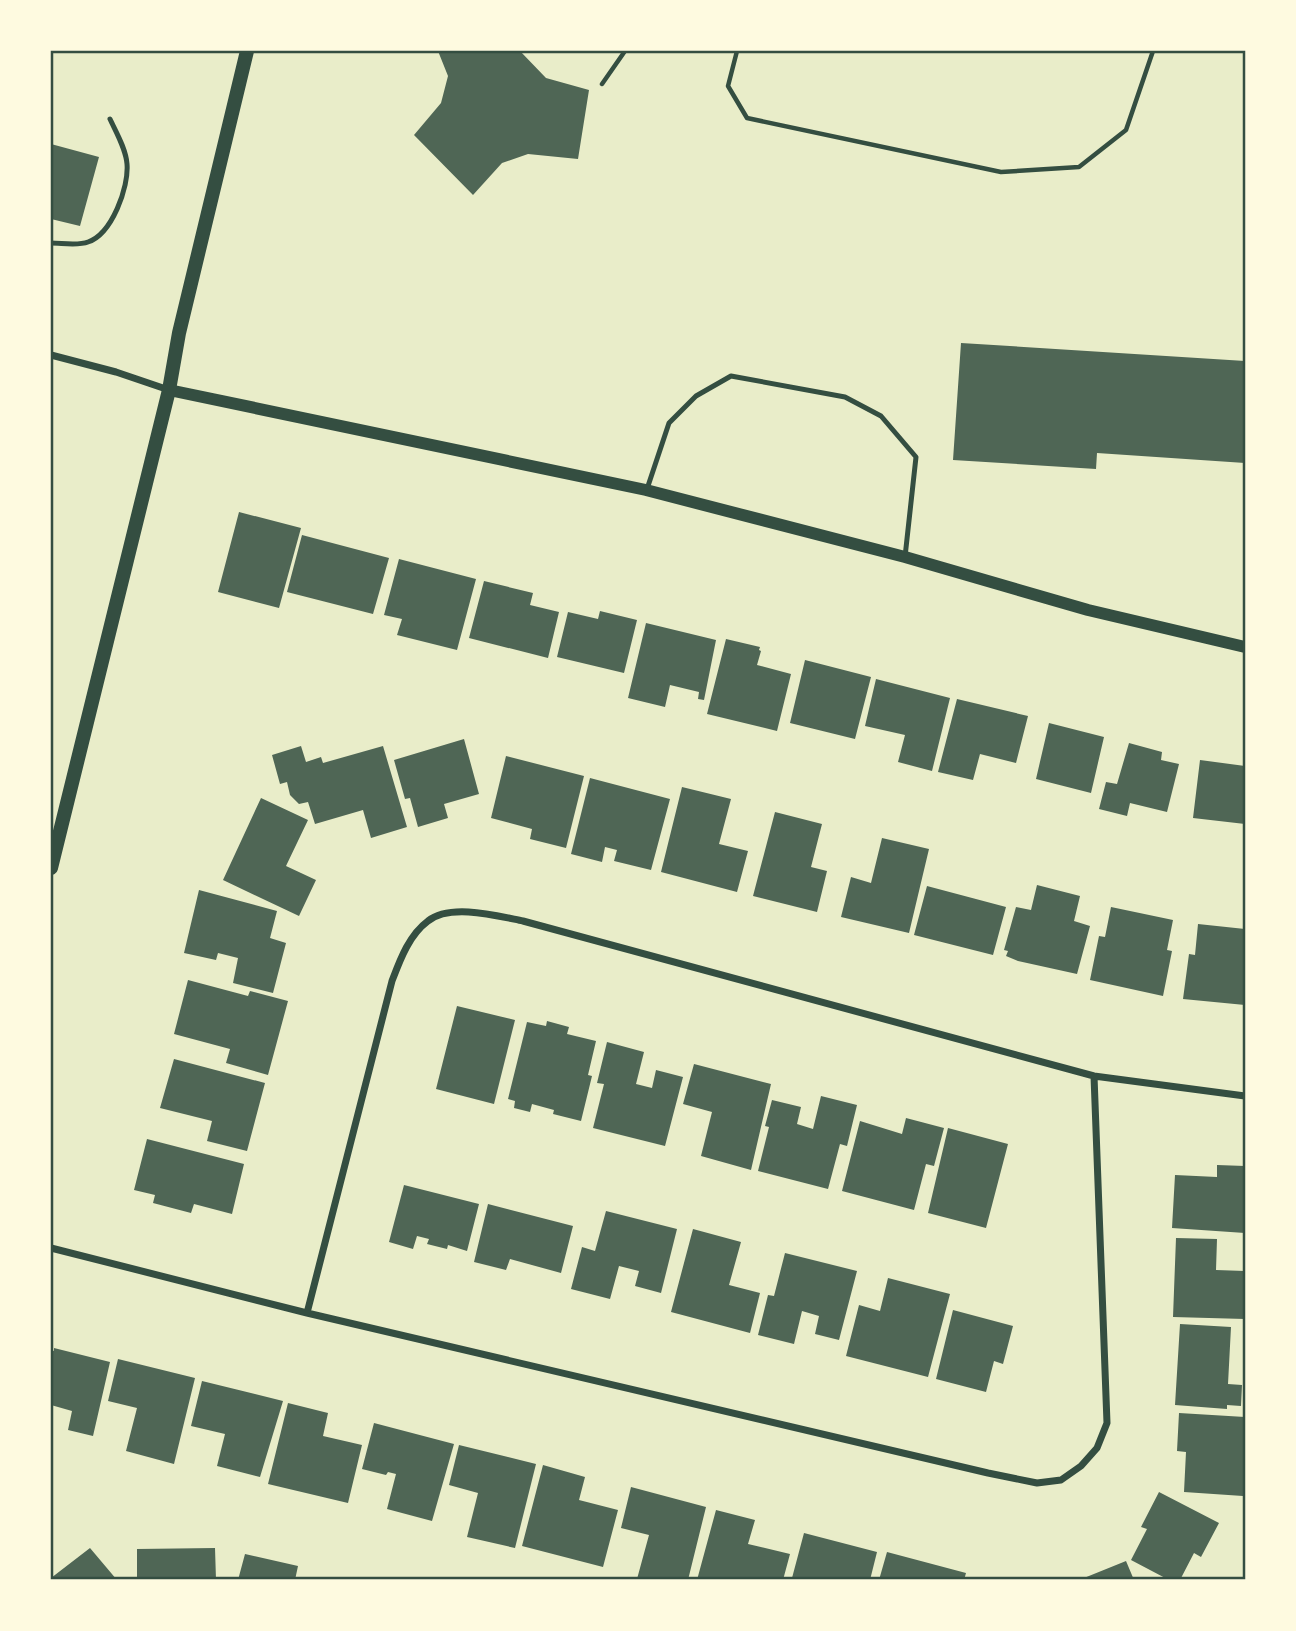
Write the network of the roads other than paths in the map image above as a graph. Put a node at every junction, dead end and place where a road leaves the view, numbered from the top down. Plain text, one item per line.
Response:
1 (247, 51) edge
2 (110, 118) dead end
3 (51, 243) edge
4 (51, 355) edge
5 (169, 390) junction
6 (646, 490) junction
7 (905, 557) junction
8 (1245, 647) edge
9 (51, 868) edge
10 (1094, 1076) junction
11 (1245, 1096) edge
12 (51, 1248) edge
13 (307, 1313) junction

1 - 5 main road
2 - 3 lane
4 - 5 street
5 - 6 street
5 - 9 main road
6 - 7 street
6 - 7 lane
7 - 8 street
10 - 11 street
10 - 13 street
10 - 13 street
12 - 13 street

